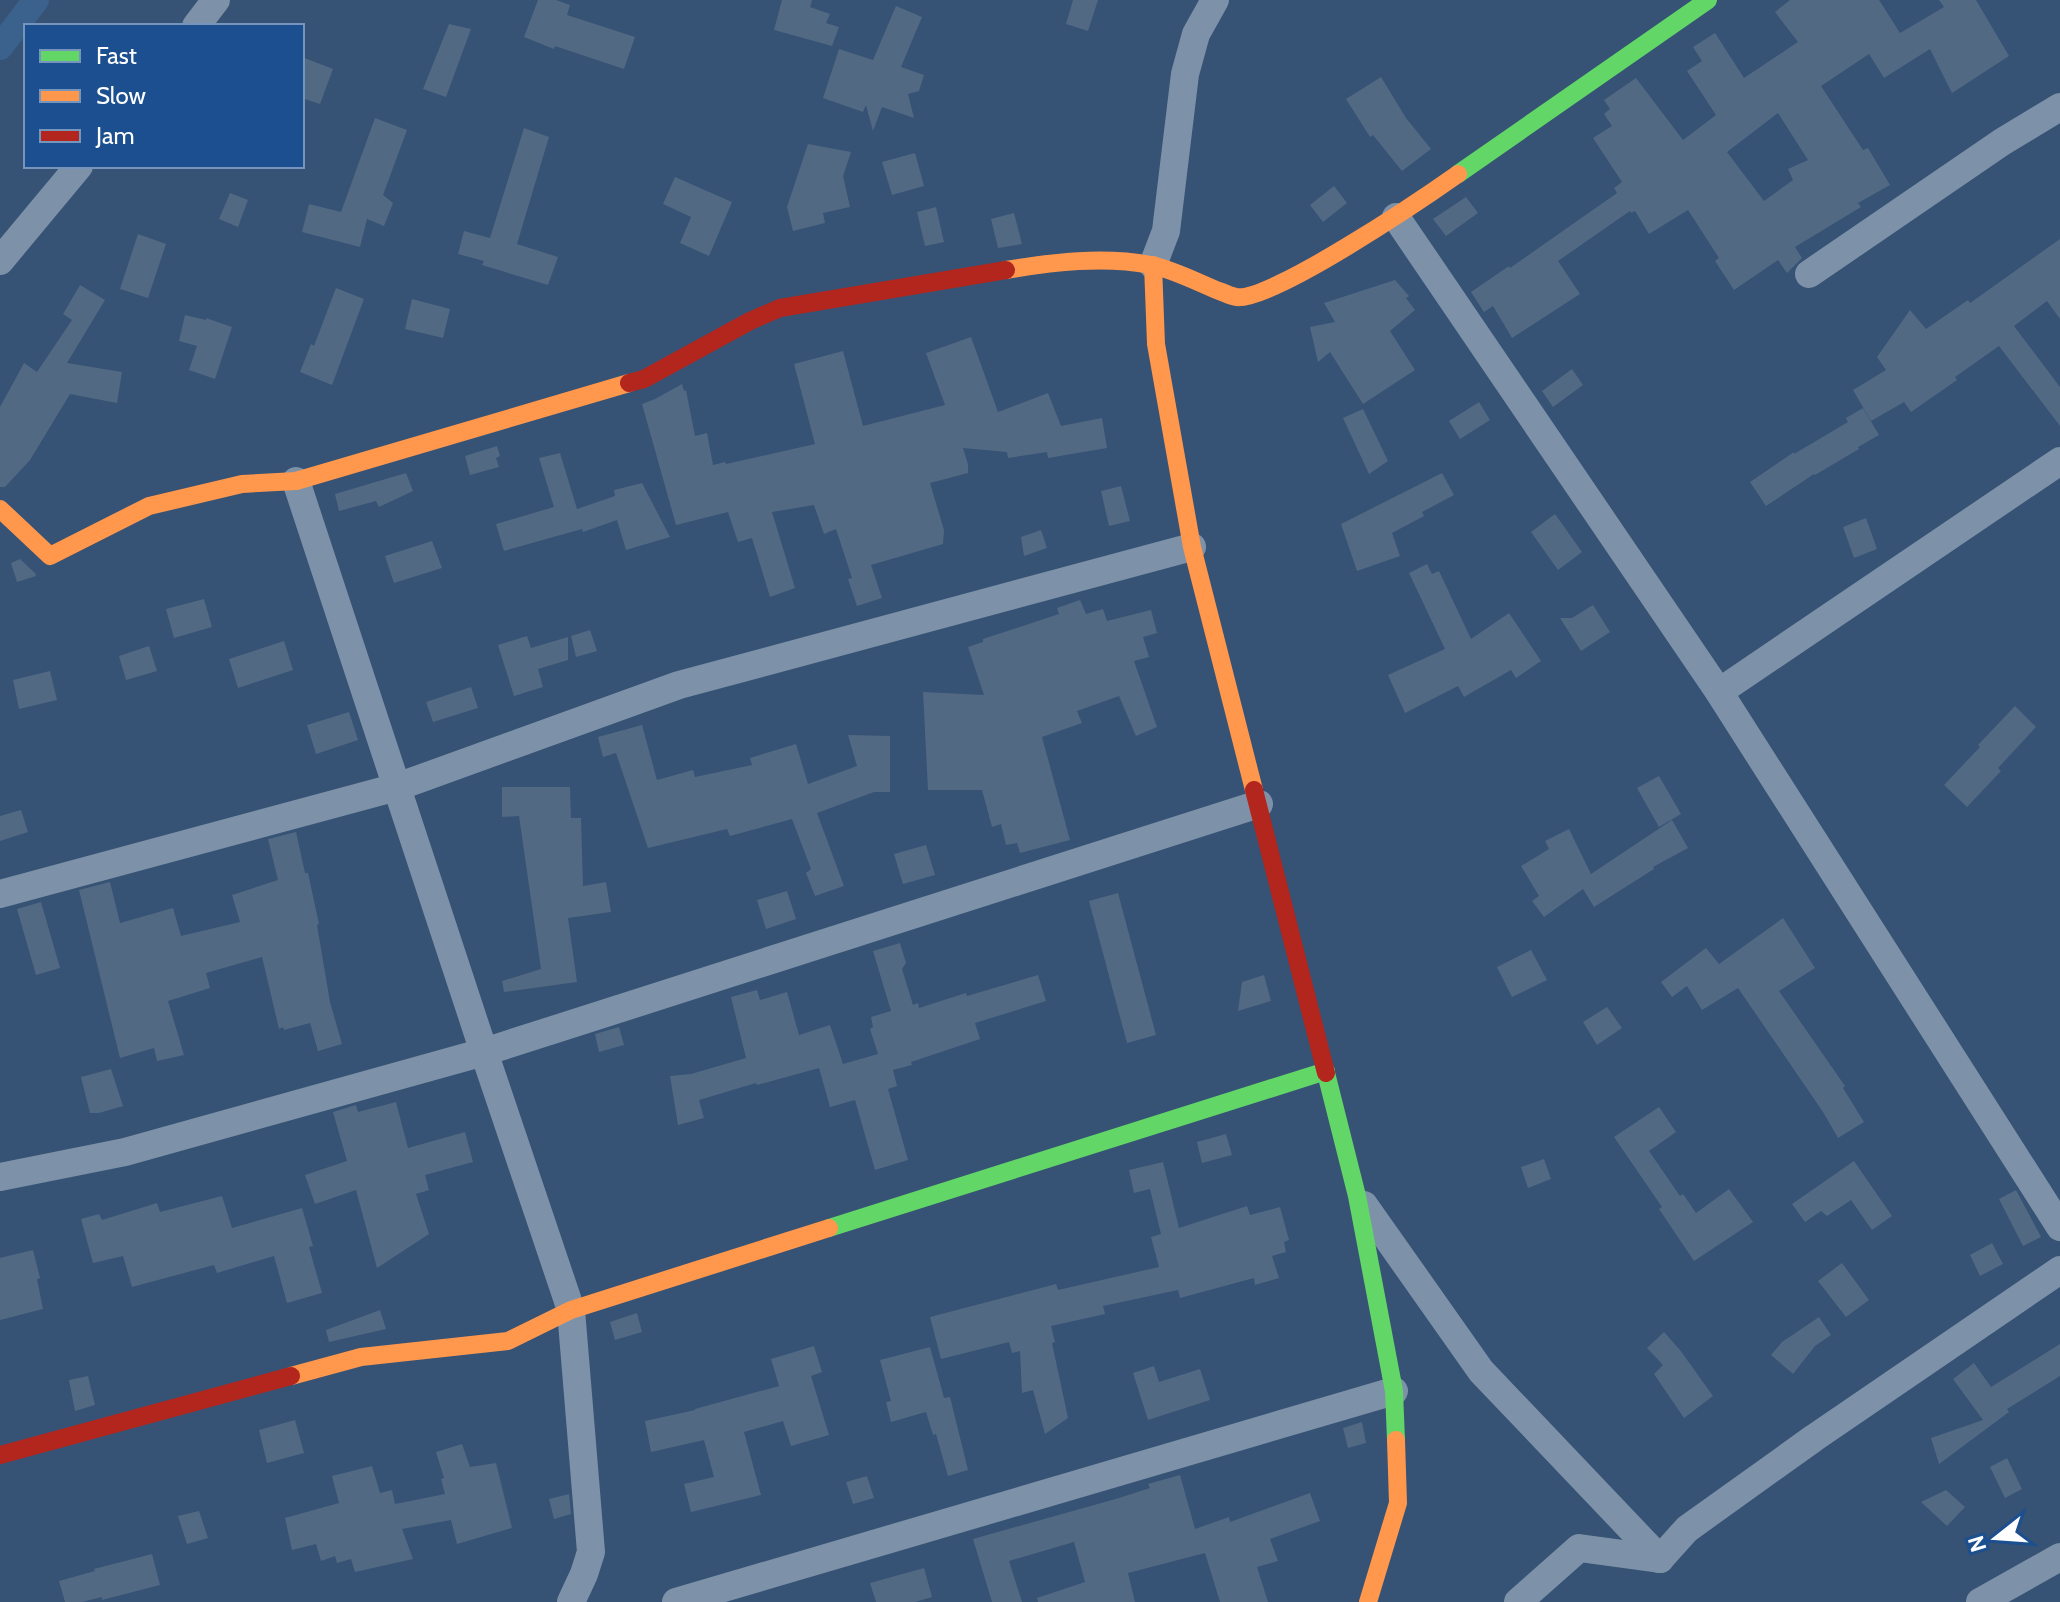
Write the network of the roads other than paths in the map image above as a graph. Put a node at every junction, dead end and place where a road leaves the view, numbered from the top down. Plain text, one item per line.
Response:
1 (216, 0) edge
2 (1215, 0) edge
3 (1708, 0) edge
4 (198, 24) edge
5 (2060, 107) edge
6 (77, 168) edge
7 (1396, 217) junction
8 (0, 261) edge
9 (1153, 265) junction
10 (1809, 274) dead end
11 (2060, 461) edge
12 (296, 481) junction
13 (0, 509) edge
14 (1192, 547) junction
15 (1719, 692) junction
16 (397, 787) junction
17 (1259, 804) junction
18 (0, 894) edge
19 (484, 1052) junction
20 (1326, 1071) junction
21 (0, 1177) edge
22 (1357, 1196) junction
23 (2060, 1227) edge
24 (2060, 1270) edge
25 (571, 1310) junction
26 (1394, 1391) junction
27 (0, 1455) edge
28 (2060, 1557) edge
29 (1660, 1559) junction
30 (571, 1602) edge
31 (676, 1602) edge
32 (1368, 1602) edge
33 (1518, 1602) edge
34 (1980, 1602) edge

1 - 4 street
2 - 9 street
3 - 7 street
5 - 10 street
6 - 8 street
7 - 9 street
7 - 15 street
9 - 12 street
9 - 14 street
11 - 15 street
12 - 13 street
12 - 16 street
14 - 16 street
14 - 17 street
15 - 23 street
16 - 18 street
16 - 19 street
17 - 19 street
17 - 20 street
19 - 21 street
19 - 25 street
20 - 22 street
20 - 25 street
22 - 26 street
22 - 29 street
24 - 29 street
25 - 27 street
25 - 30 street
26 - 31 street
26 - 32 street
28 - 34 street
29 - 33 street

